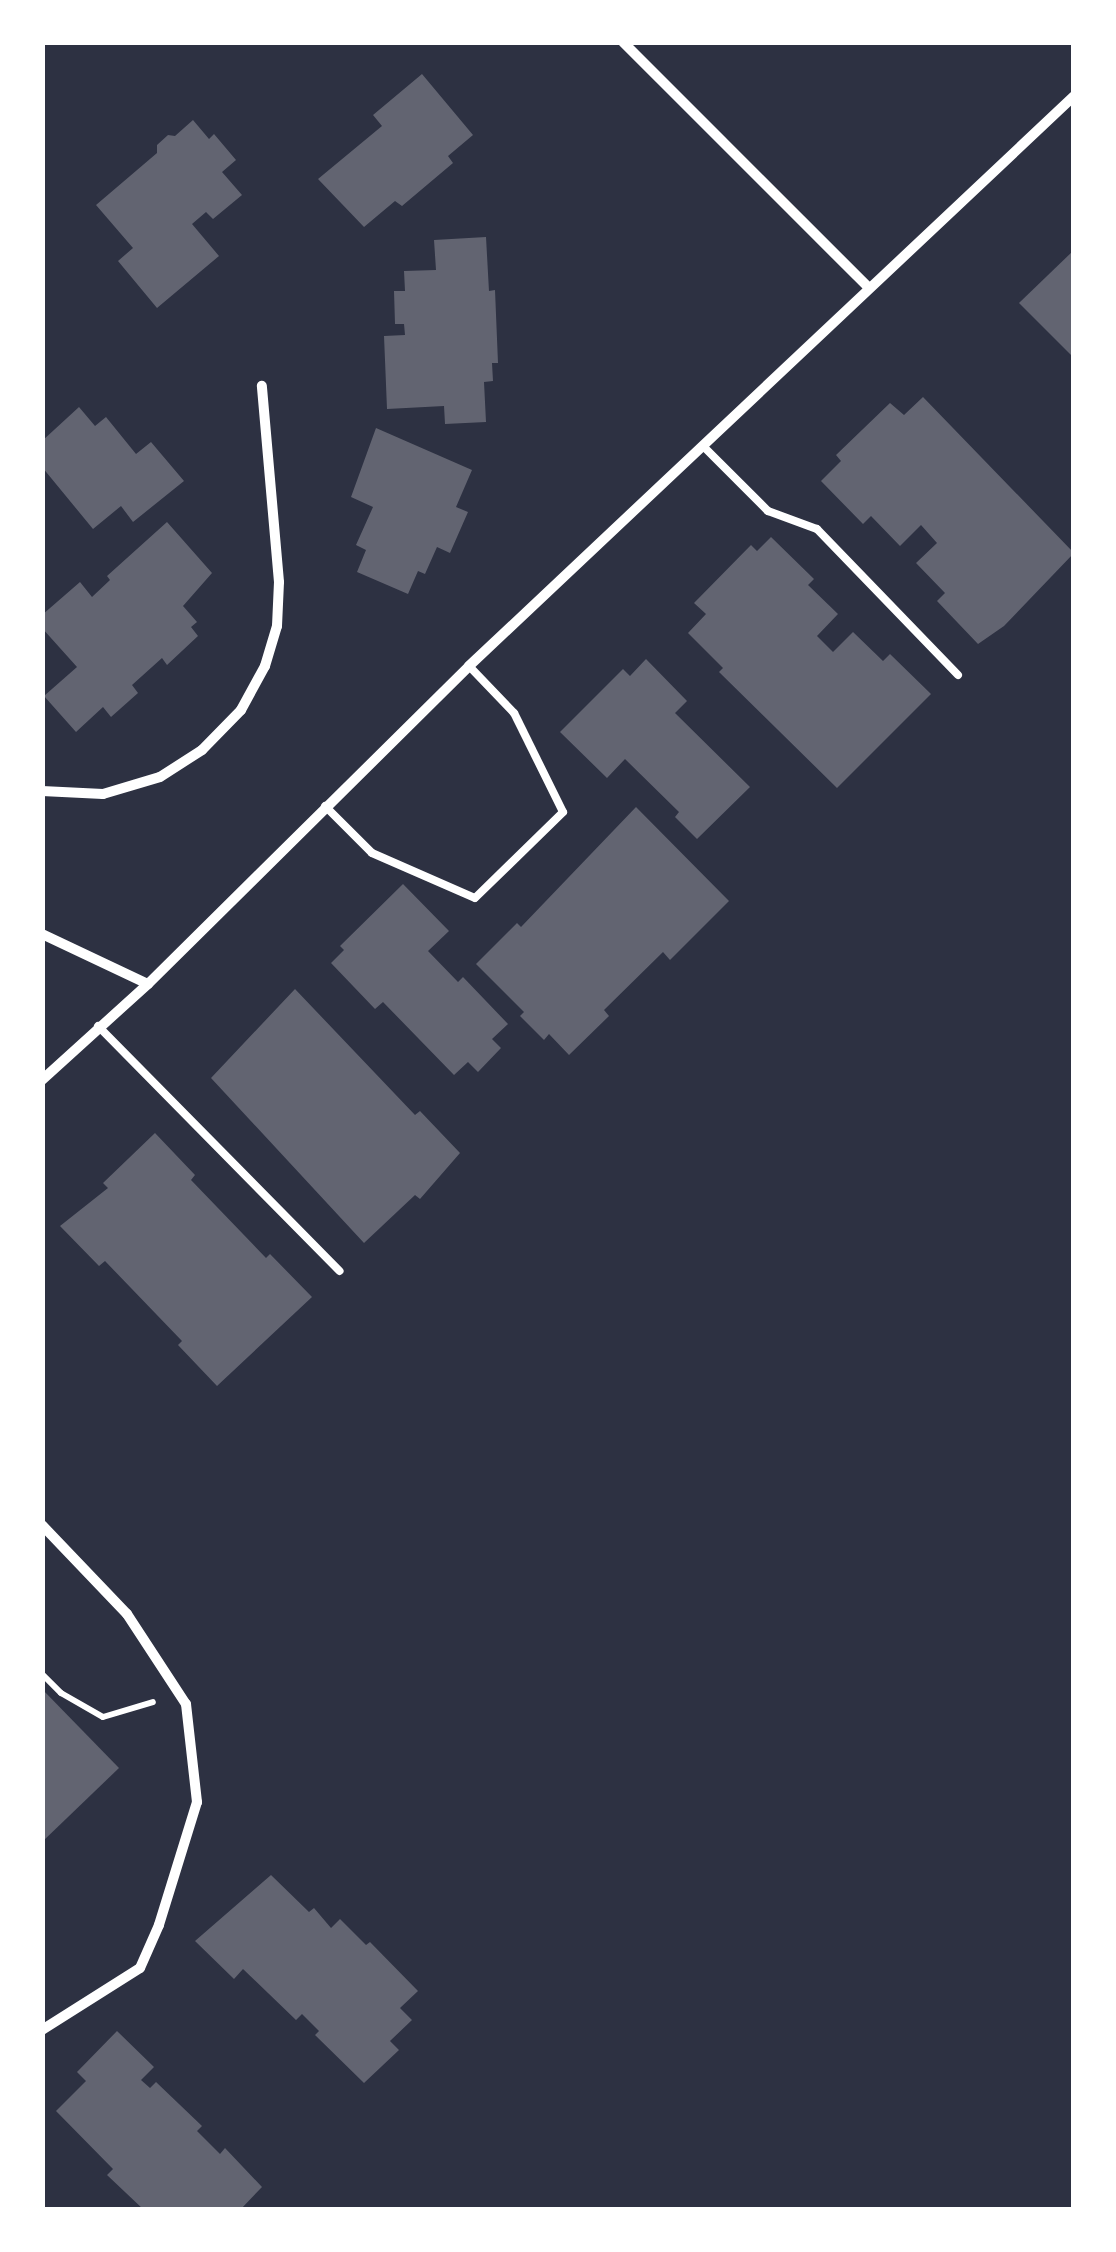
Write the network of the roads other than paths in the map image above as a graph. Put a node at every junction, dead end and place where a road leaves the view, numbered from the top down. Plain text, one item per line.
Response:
1 (623, 42) edge
2 (1074, 96) edge
3 (869, 288) junction
4 (262, 386) dead end
5 (703, 446) junction
6 (469, 666) junction
7 (958, 675) dead end
8 (42, 791) edge
9 (325, 806) junction
10 (42, 934) edge
11 (148, 984) junction
12 (98, 1026) junction
13 (42, 1080) edge
14 (340, 1271) dead end
15 (42, 1524) edge
16 (42, 2030) edge

1 - 3 street
2 - 3 street
3 - 5 street
4 - 8 street
5 - 6 street
5 - 7 lane
6 - 9 street
6 - 9 lane
9 - 11 street
10 - 11 street
11 - 12 street
12 - 13 street
12 - 14 lane
15 - 16 street

